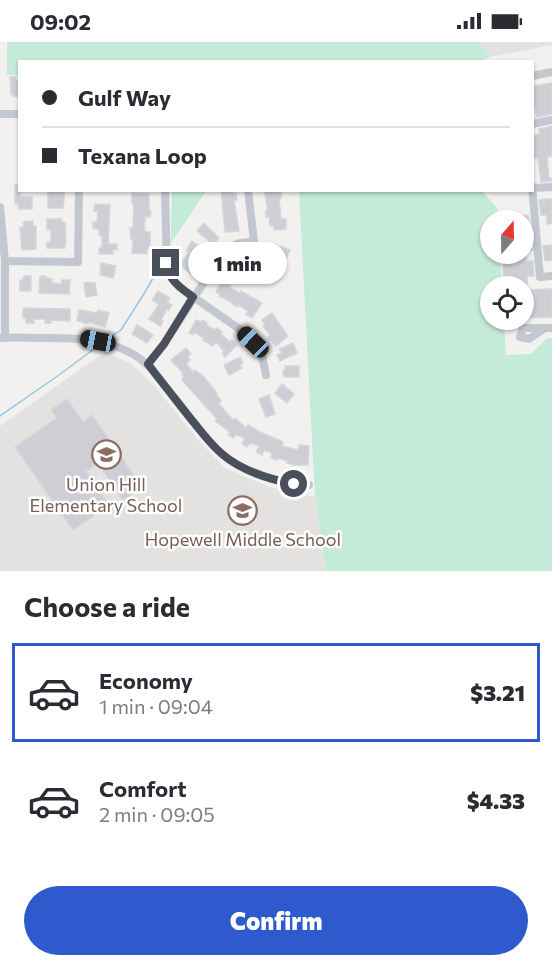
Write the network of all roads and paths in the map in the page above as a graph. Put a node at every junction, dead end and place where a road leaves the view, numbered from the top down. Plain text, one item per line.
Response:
1 (552, 72) edge
2 (534, 75) edge
3 (0, 114) edge
4 (18, 114) edge
5 (552, 120) edge
6 (534, 124) edge
7 (534, 187) edge
8 (552, 187) edge
9 (79, 192) edge
10 (165, 192) edge
11 (249, 192) edge
12 (533, 192) edge
13 (0, 207) edge
14 (5, 261) junction
15 (552, 276) edge
16 (193, 297) junction
17 (3, 338) edge
18 (148, 364) junction
19 (266, 375) dead end
20 (309, 485) dead end

1 - 2 street
3 - 4 street
5 - 6 street
7 - 8 street
9 - 14 street
10 - 16 street
11 - 16 street
12 - 15 street
13 - 14 street
14 - 17 street
16 - 18 street
16 - 19 street
17 - 18 street
18 - 20 street

